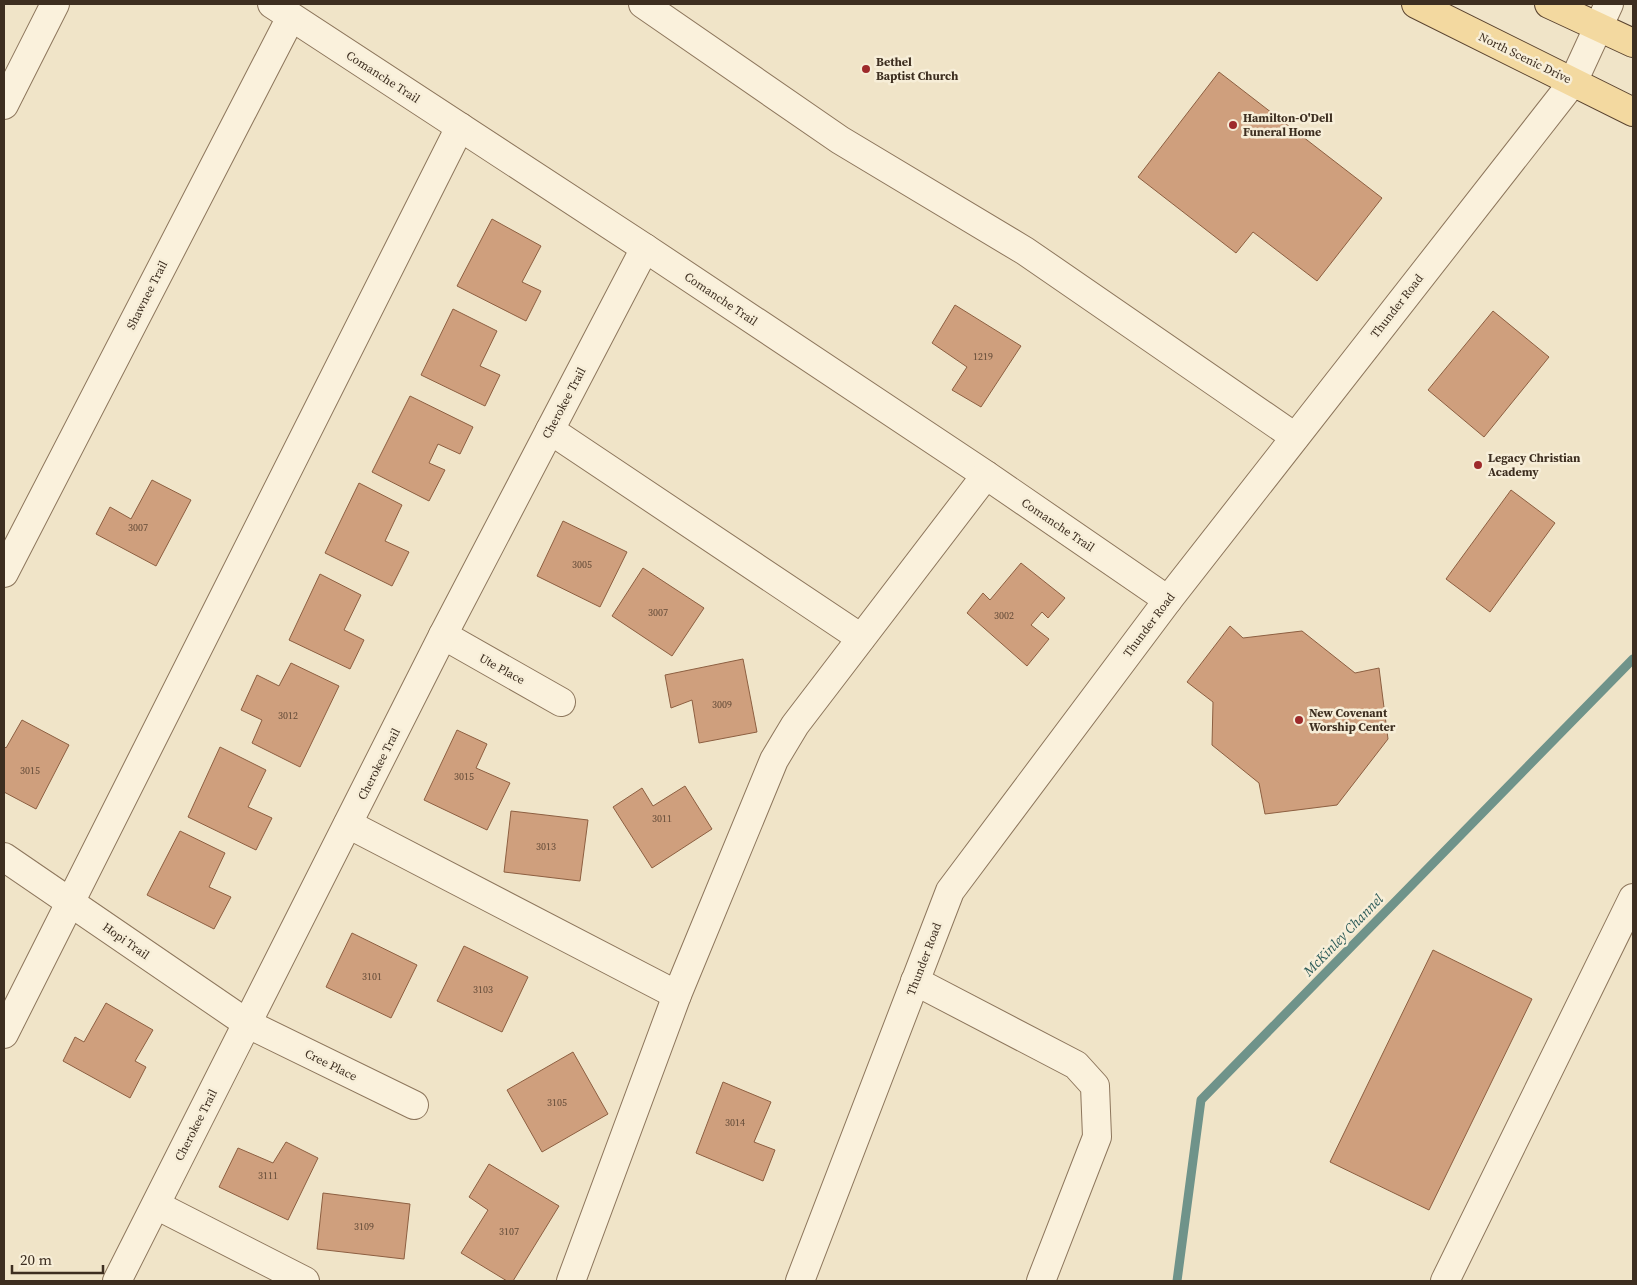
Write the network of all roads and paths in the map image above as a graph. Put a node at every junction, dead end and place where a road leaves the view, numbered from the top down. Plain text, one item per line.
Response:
1 (55, 4) edge
2 (643, 4) edge
3 (1416, 4) edge
4 (1549, 4) edge
5 (281, 10) edge
6 (1604, 15) edge
7 (1633, 44) edge
8 (11, 74) edge
9 (1573, 82) junction
10 (4, 106) edge
11 (1633, 112) edge
12 (460, 127) junction
13 (645, 248) junction
14 (550, 430) junction
15 (1295, 437) junction
16 (986, 475) junction
17 (4, 573) edge
18 (1168, 600) junction
19 (443, 636) junction
20 (861, 638) junction
21 (561, 702) dead end
22 (348, 824) junction
23 (4, 857) edge
24 (1633, 898) edge
25 (70, 903) junction
26 (915, 981) junction
27 (678, 995) junction
28 (248, 1024) junction
29 (4, 1034) edge
30 (414, 1105) dead end
31 (156, 1205) junction
32 (117, 1281) edge
33 (305, 1281) edge
34 (571, 1281) edge
35 (800, 1281) edge
36 (1041, 1281) edge
37 (1445, 1281) edge

1 - 8 street
2 - 15 street
3 - 9 main road, North Scenic Drive
4 - 6 main road
5 - 12 street, Comanche Trail
5 - 17 street, Shawnee Trail
6 - 7 main road
6 - 9 street, Thunder Road
8 - 10 street
9 - 11 main road, North Scenic Drive
9 - 15 street, Thunder Road
12 - 13 street, Comanche Trail
12 - 25 street
13 - 14 street, Cherokee Trail
13 - 16 street, Comanche Trail
14 - 19 street, Cherokee Trail
14 - 20 street
15 - 18 street, Thunder Road
16 - 18 street, Comanche Trail
16 - 20 street
18 - 26 street, Thunder Road
19 - 21 street, Ute Place
19 - 22 street, Cherokee Trail
20 - 27 street
22 - 27 street
22 - 28 street, Cherokee Trail
23 - 25 street, Hopi Trail
24 - 37 street
25 - 28 street, Hopi Trail
25 - 29 street
26 - 35 street, Thunder Road
26 - 36 street
27 - 34 street
28 - 30 street, Cree Place
28 - 31 street, Cherokee Trail
31 - 32 street, Cherokee Trail
31 - 33 street

